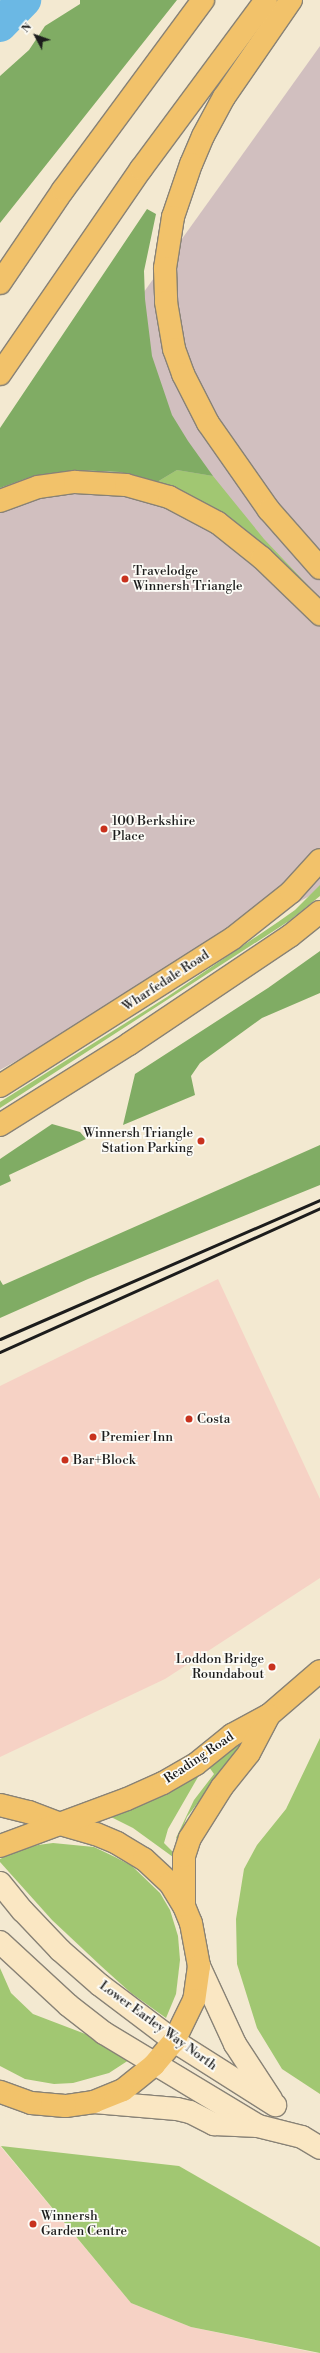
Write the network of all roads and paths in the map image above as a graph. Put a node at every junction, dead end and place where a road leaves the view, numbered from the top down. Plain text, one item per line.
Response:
1 (203, 0) edge
2 (266, 0) edge
3 (292, 0) edge
4 (64, 190) junction
5 (0, 262) edge
6 (0, 283) edge
7 (0, 374) edge
8 (0, 501) edge
9 (320, 568) edge
10 (320, 614) edge
11 (320, 860) edge
12 (320, 912) edge
13 (0, 1086) edge
14 (0, 1125) edge
15 (320, 1670) edge
16 (269, 1715) junction
17 (0, 1805) edge
18 (60, 1824) junction
19 (0, 1846) edge
20 (0, 1883) edge
21 (184, 1906) junction
22 (0, 1942) edge
23 (199, 1966) junction
24 (174, 2041) junction
25 (154, 2065) junction
26 (0, 2092) edge
27 (94, 2102) junction
28 (30, 2103) junction
29 (0, 2105) edge
30 (275, 2105) junction
31 (258, 2126) junction
32 (311, 2142) edge

1 - 4 main road
2 - 7 main road
3 - 9 main road
4 - 5 main road
4 - 6 main road
8 - 10 main road
11 - 13 main road, Wharfedale Road
12 - 14 main road
15 - 16 main road, Reading Road
16 - 18 main road, Reading Road
16 - 21 main road, Reading Road
17 - 18 main road
18 - 19 main road, Reading Road
18 - 21 main road
20 - 24 main road, Lower Earley Way North
21 - 23 main road
22 - 25 main road, Lower Earley Way North
23 - 24 main road
23 - 30 main road, Lower Earley Way North
24 - 25 main road
24 - 30 main road, Lower Earley Way North
25 - 27 main road
25 - 31 main road, Lower Earley Way North
26 - 28 main road
27 - 28 main road
27 - 31 main road, Lower Earley Way North
28 - 29 main road
30 - 32 main road, Lower Earley Way North
31 - 32 main road, Lower Earley Way North

